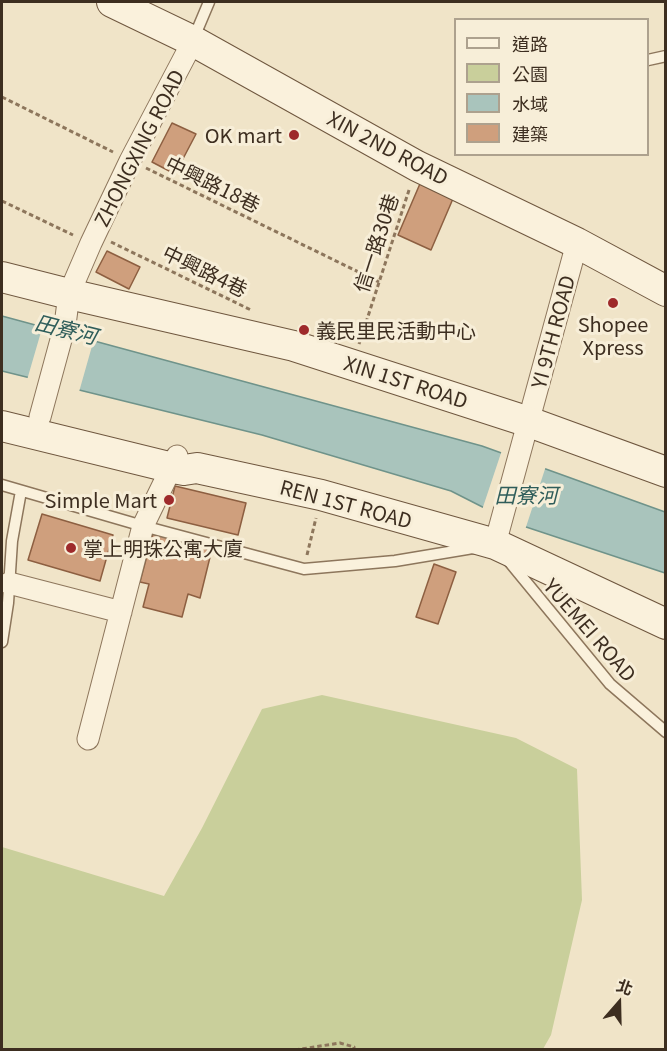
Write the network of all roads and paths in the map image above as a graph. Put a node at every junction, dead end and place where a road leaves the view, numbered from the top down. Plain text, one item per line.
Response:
1 (112, 2) edge
2 (209, 2) edge
3 (193, 41) junction
4 (666, 56) edge
5 (649, 60) edge
6 (2, 97) edge
7 (130, 161) junction
8 (417, 166) junction
9 (2, 201) edge
10 (94, 238) junction
11 (577, 243) junction
12 (2, 276) edge
13 (379, 282) junction
14 (666, 291) edge
15 (69, 294) junction
16 (252, 311) dead end
17 (353, 365) junction
18 (2, 407) edge
19 (40, 417) junction
20 (529, 422) junction
21 (2, 426) edge
22 (182, 464) junction
23 (666, 472) edge
24 (2, 486) edge
25 (21, 491) junction
26 (321, 495) junction
27 (143, 526) junction
28 (495, 544) junction
29 (304, 568) junction
30 (9, 583) junction
31 (121, 612) junction
32 (666, 624) edge
33 (2, 642) edge
34 (666, 732) edge
35 (88, 739) dead end
36 (295, 1050) edge
37 (354, 1050) edge

1 - 3 street, XIN 2ND ROAD
2 - 3 lane, ZHONGXING ROAD
3 - 7 street, ZHONGXING ROAD
3 - 8 street, XIN 2ND ROAD
4 - 5 lane
6 - 7 path, 中興路18巷
7 - 10 street, ZHONGXING ROAD
7 - 13 path, 中興路18巷
8 - 11 street, XIN 2ND ROAD
8 - 13 path, 信一路30巷
9 - 10 path, 中興路4巷
10 - 15 street, ZHONGXING ROAD
10 - 16 path, 中興路4巷
11 - 14 street, XIN 2ND ROAD
11 - 20 street, YI 9TH ROAD
12 - 15 street, XIN 1ST ROAD
13 - 17 path, 信一路30巷
15 - 17 street, XIN 1ST ROAD
15 - 19 street, ZHONGXING ROAD
17 - 20 street, XIN 1ST ROAD
18 - 19 street, REN 1ST ROAD
19 - 22 street, REN 1ST ROAD
20 - 23 street, XIN 1ST ROAD
20 - 28 street, YI 9TH ROAD
21 - 22 street, REN 1ST ROAD
22 - 26 street, REN 1ST ROAD
22 - 27 street
24 - 25 lane
25 - 27 lane
25 - 30 lane
26 - 28 street, REN 1ST ROAD
26 - 29 path
27 - 29 lane
27 - 31 street
28 - 29 lane
28 - 32 street, REN 1ST ROAD
28 - 34 lane, YUEMEI ROAD
30 - 31 street
30 - 33 lane
31 - 35 street
36 - 37 path

